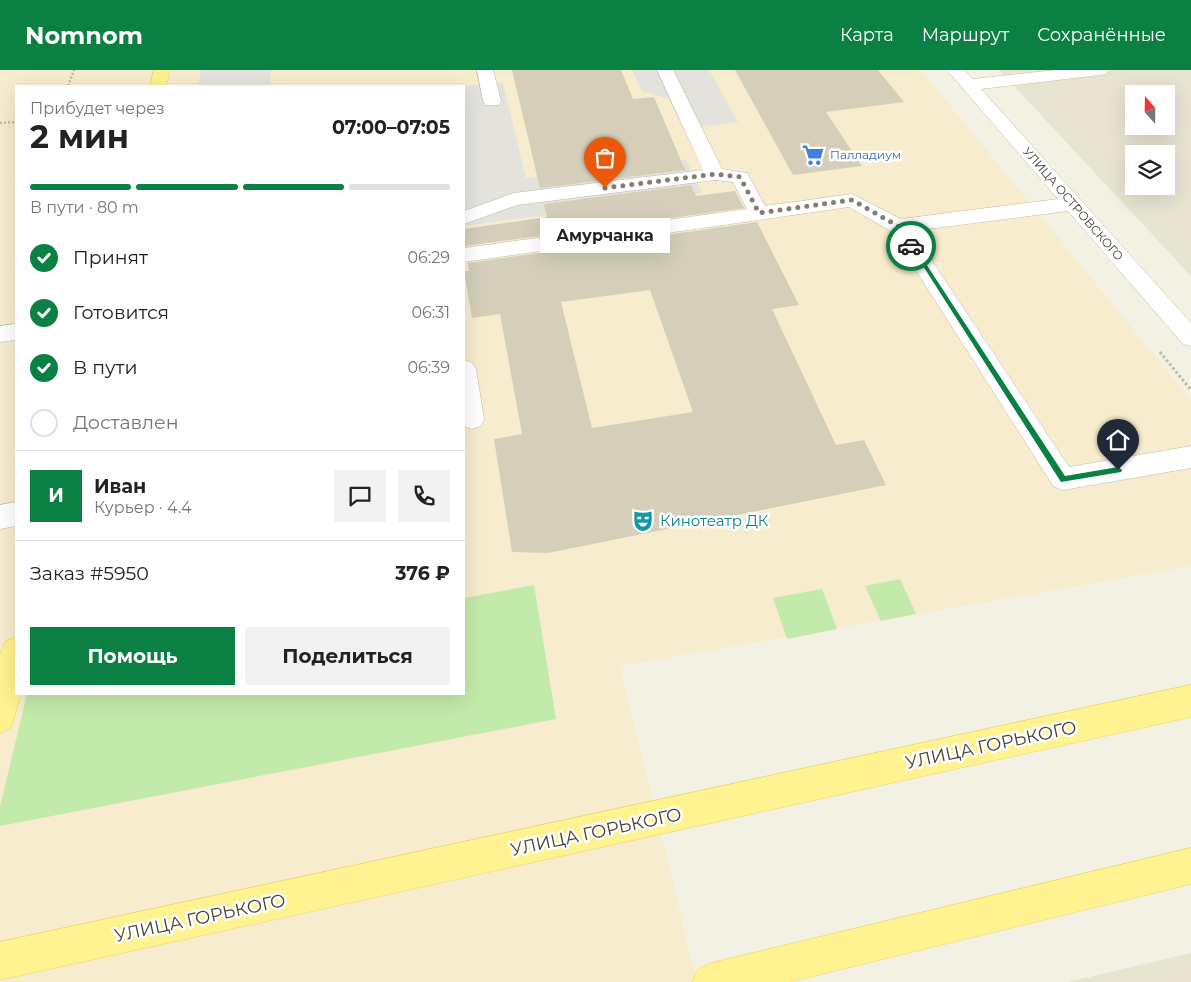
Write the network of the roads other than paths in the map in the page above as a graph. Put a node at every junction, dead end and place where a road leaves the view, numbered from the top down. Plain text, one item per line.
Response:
1 (162, 70) edge
2 (485, 70) edge
3 (955, 70) edge
4 (1100, 70) edge
5 (669, 72) edge
6 (158, 85) edge
7 (969, 86) junction
8 (492, 101) dead end
9 (716, 174) junction
10 (1072, 204) junction
11 (759, 213) junction
12 (465, 218) edge
13 (898, 226) junction
14 (465, 254) edge
15 (15, 332) edge
16 (0, 334) edge
17 (1191, 338) edge
18 (465, 375) edge
19 (472, 419) dead end
20 (1191, 457) edge
21 (15, 514) edge
22 (0, 517) edge
23 (15, 656) edge
24 (1191, 701) edge
25 (0, 717) edge
26 (1191, 866) edge
27 (0, 961) edge
28 (712, 982) edge

1 - 6 main road
2 - 8 street
3 - 7 street, УЛИЦА ОСТРОВСКОГО
4 - 7 street
5 - 9 street
7 - 10 street, УЛИЦА ОСТРОВСКОГО
9 - 11 street
9 - 12 street
10 - 13 street
10 - 17 street, УЛИЦА ОСТРОВСКОГО
11 - 13 street
11 - 14 street
13 - 20 street
15 - 16 street
18 - 19 street
21 - 22 street
23 - 25 main road
24 - 27 main road, УЛИЦА ГОРЬКОГО
26 - 28 main road

